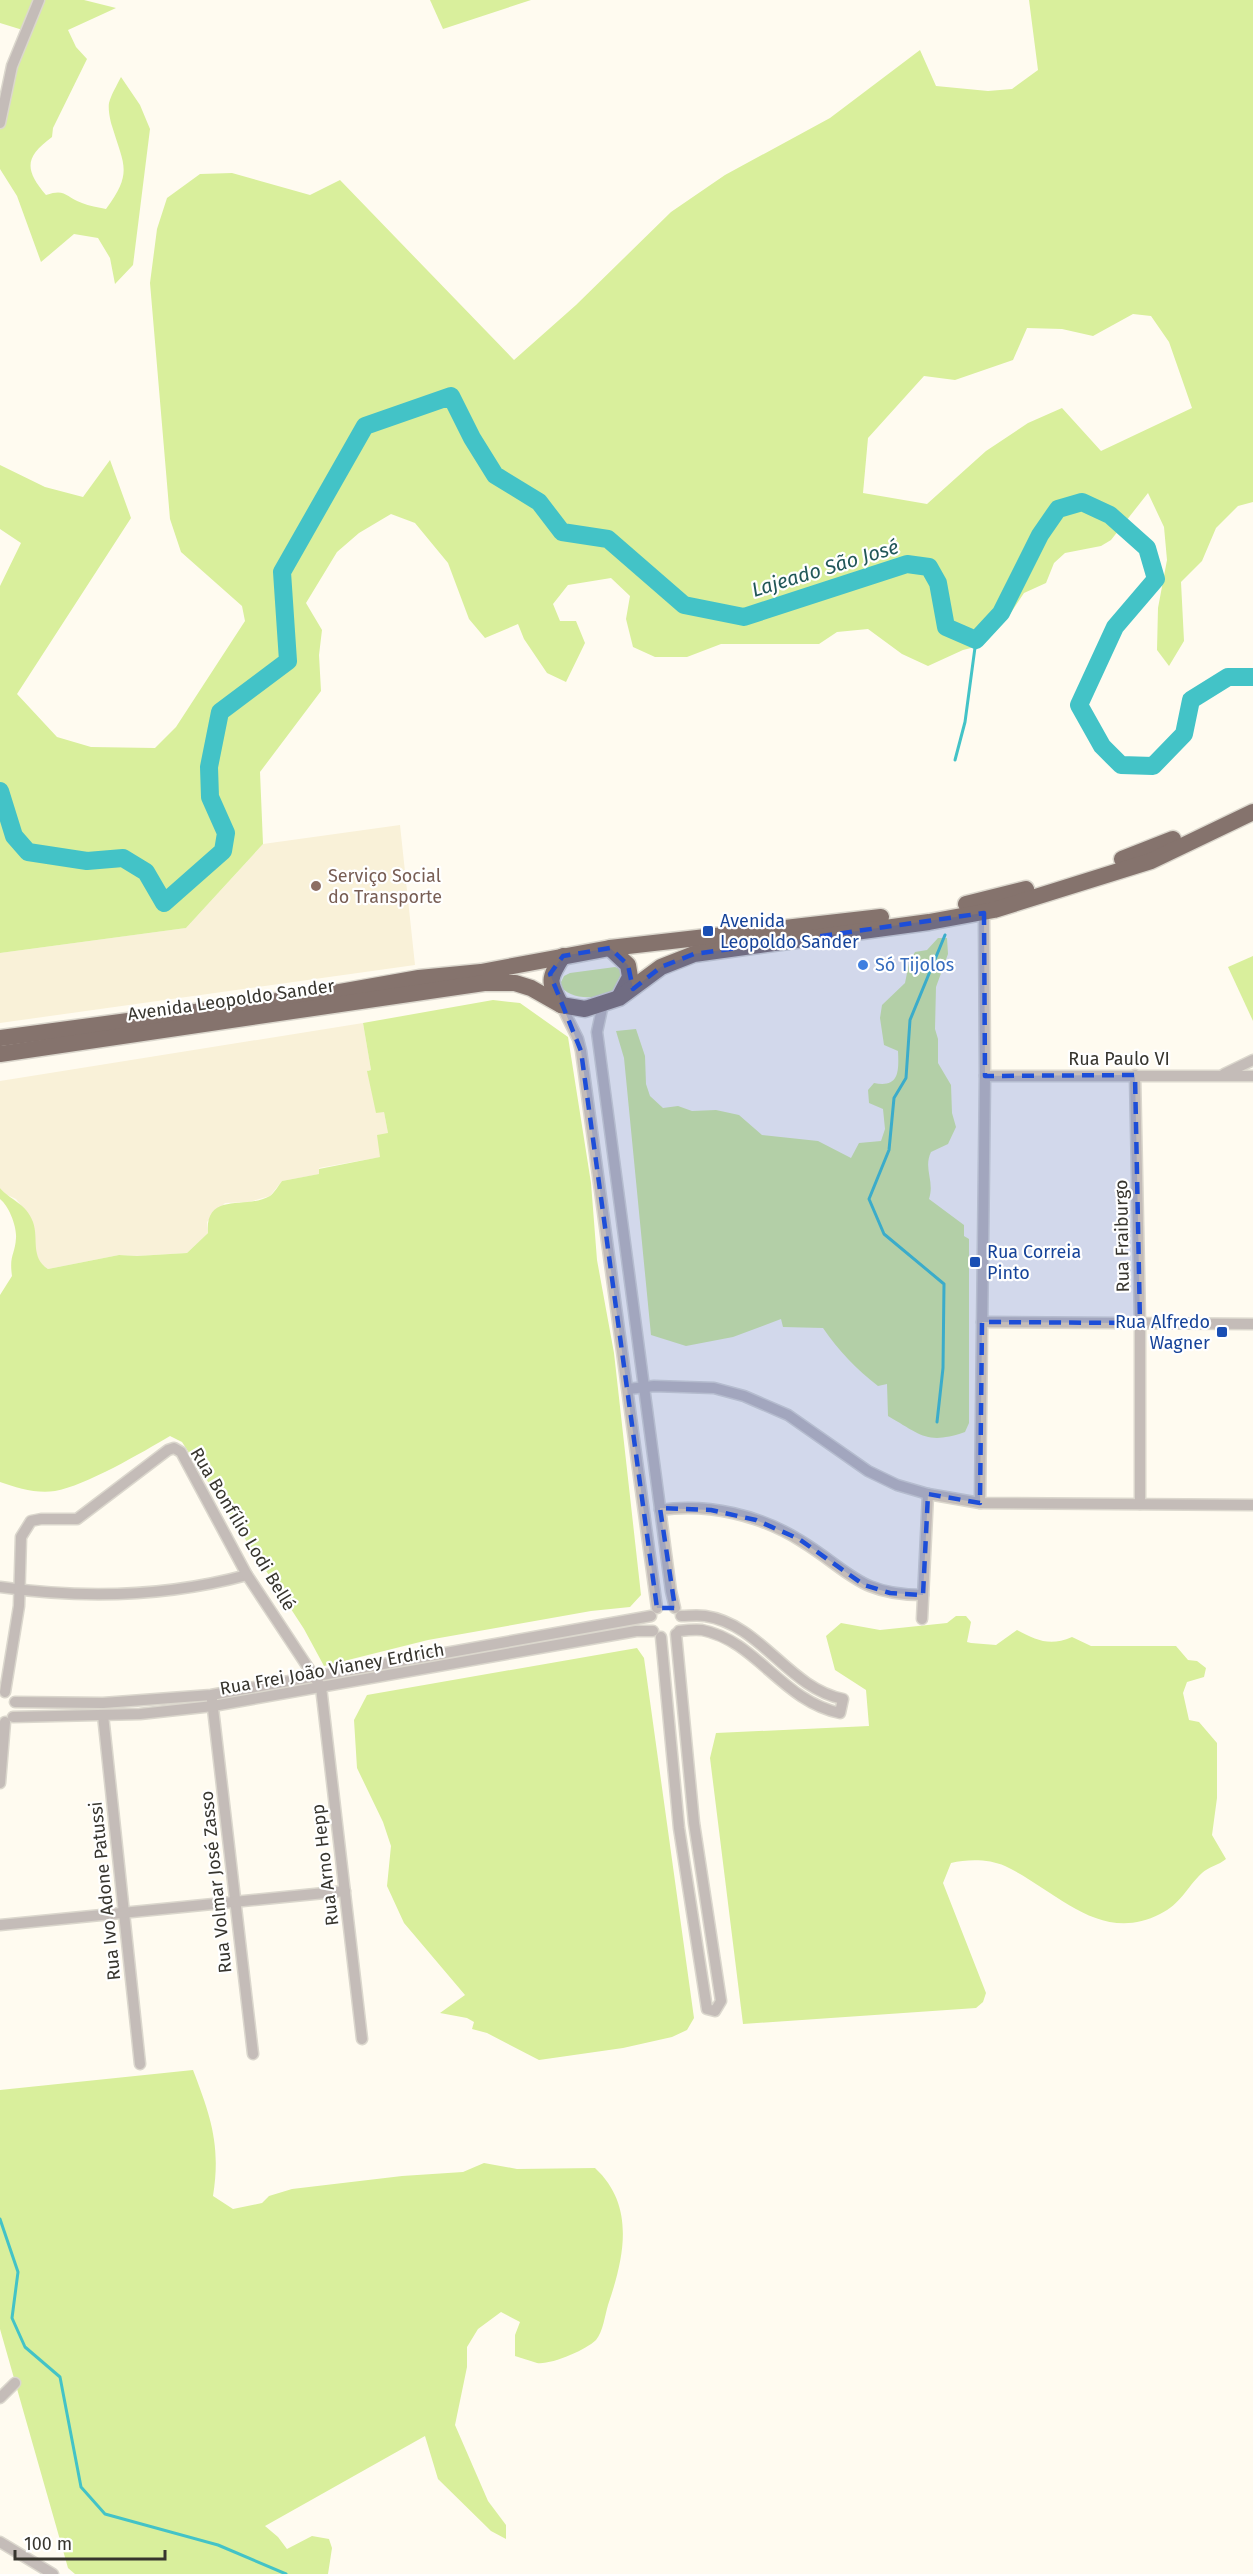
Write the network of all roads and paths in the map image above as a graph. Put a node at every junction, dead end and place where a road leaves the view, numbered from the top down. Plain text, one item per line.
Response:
1 (39, 0) edge
2 (0, 123) edge
3 (1253, 801) edge
4 (1253, 812) edge
5 (984, 913) junction
6 (609, 948) junction
7 (562, 956) junction
8 (611, 1001) junction
9 (561, 1005) junction
10 (0, 1038) edge
11 (0, 1054) edge
12 (1253, 1060) edge
13 (1135, 1075) junction
14 (985, 1076) junction
15 (1220, 1076) junction
16 (1253, 1076) edge
17 (982, 1322) junction
18 (1140, 1323) junction
19 (1253, 1324) edge
20 (644, 1387) junction
21 (628, 1389) junction
22 (928, 1494) junction
23 (980, 1503) junction
24 (1140, 1504) junction
25 (1253, 1505) edge
26 (660, 1510) junction
27 (247, 1575) junction
28 (0, 1587) edge
29 (20, 1590) junction
30 (923, 1595) junction
31 (654, 1612) junction
32 (678, 1612) junction
33 (922, 1619) dead end
34 (677, 1632) junction
35 (657, 1634) junction
36 (315, 1676) junction
37 (321, 1687) junction
38 (2, 1692) edge
39 (212, 1695) junction
40 (15, 1702) junction
41 (213, 1706) junction
42 (103, 1715) junction
43 (6, 1721) edge
44 (0, 1783) edge
45 (345, 1891) junction
46 (235, 1902) junction
47 (124, 1912) junction
48 (0, 1925) edge
49 (362, 2039) dead end
50 (252, 2055) dead end
51 (140, 2064) dead end
52 (15, 2383) dead end
53 (0, 2398) edge
54 (0, 2541) edge
55 (53, 2574) edge

1 - 2 street
3 - 6 highway, Avenida Leopoldo Sander
4 - 5 highway
5 - 8 highway
5 - 14 street
6 - 7 highway, Avenida Leopoldo Sander
6 - 8 highway
7 - 9 highway
7 - 10 highway, Avenida Leopoldo Sander
8 - 9 highway, Avenida Leopoldo Sander
8 - 20 street
9 - 11 highway, Avenida Leopoldo Sander
9 - 21 street
12 - 15 street
13 - 14 street, Rua Paulo VI
13 - 15 street, Rua Paulo VI
13 - 18 street, Rua Fraiburgo
14 - 17 street
15 - 16 street, Rua Paulo VI
17 - 18 street
17 - 23 street
18 - 19 street
18 - 24 street, Rua Fraiburgo
20 - 21 street
20 - 22 street
20 - 26 street
21 - 31 street
22 - 23 street
22 - 30 street
23 - 24 street
24 - 25 street
26 - 30 street
26 - 32 street
27 - 29 street
27 - 29 street, Rua Bonfílio Lodi Bellé
27 - 36 street, Rua Bonfílio Lodi Bellé
28 - 29 street
29 - 38 street
30 - 33 street
31 - 32 street, Rua Frei João Vianey Erdrich
31 - 35 street
31 - 36 street, Rua Frei João Vianey Erdrich
32 - 34 street
32 - 34 street
34 - 35 street, Rua Frei João Vianey Erdrich
34 - 35 street
35 - 37 street, Rua Frei João Vianey Erdrich
36 - 37 street, Rua Bonfílio Lodi Bellé
36 - 39 street, Rua Frei João Vianey Erdrich
37 - 41 street, Rua Frei João Vianey Erdrich
37 - 45 street, Rua Arno Hepp
38 - 40 street
39 - 40 street, Rua Frei João Vianey Erdrich
39 - 41 street, Rua Volmar José Zasso
40 - 43 street
41 - 42 street, Rua Frei João Vianey Erdrich
41 - 46 street, Rua Volmar José Zasso
42 - 43 street, Rua Frei João Vianey Erdrich
42 - 47 street, Rua Ivo Adone Patussi
43 - 44 street
45 - 46 street
45 - 49 street, Rua Arno Hepp
46 - 47 street
46 - 50 street, Rua Volmar José Zasso
47 - 48 street
47 - 51 street, Rua Ivo Adone Patussi
52 - 53 street
54 - 55 street

